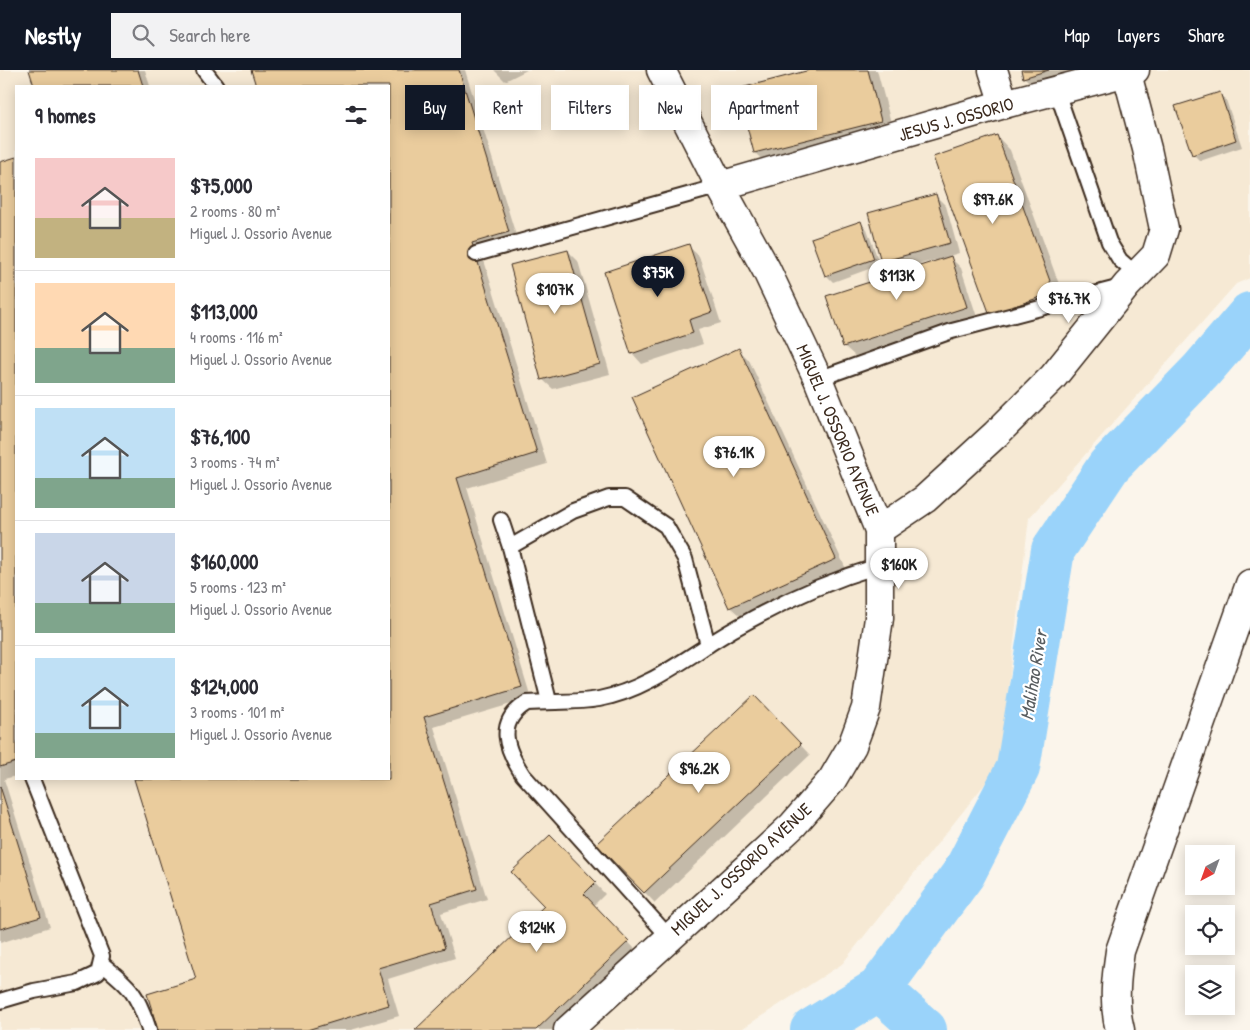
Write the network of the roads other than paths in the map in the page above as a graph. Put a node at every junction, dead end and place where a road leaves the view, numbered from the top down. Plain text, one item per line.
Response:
1 (204, 70) edge
2 (661, 70) edge
3 (993, 70) edge
4 (1129, 71) edge
5 (215, 85) edge
6 (1057, 92) junction
7 (1004, 104) junction
8 (720, 186) junction
9 (476, 254) dead end
10 (1132, 280) junction
11 (818, 379) junction
12 (501, 520) dead end
13 (879, 530) junction
14 (510, 547) junction
15 (878, 566) junction
16 (1250, 584) edge
17 (708, 645) junction
18 (549, 701) junction
19 (32, 780) edge
20 (670, 937) junction
21 (101, 962) junction
22 (0, 1001) edge
23 (149, 1030) edge
24 (568, 1030) edge
25 (1120, 1030) edge

1 - 5 lane
2 - 8 street, MIGUEL J. OSSORIO AVENUE
3 - 7 street
4 - 6 street, JESUS J. OSSORIO
4 - 10 street
6 - 7 street, JESUS J. OSSORIO
6 - 10 lane
7 - 8 street, JESUS J. OSSORIO
8 - 9 lane
8 - 11 street, MIGUEL J. OSSORIO AVENUE
10 - 11 lane
10 - 13 street
11 - 13 street, MIGUEL J. OSSORIO AVENUE
12 - 14 lane
13 - 15 street, MIGUEL J. OSSORIO AVENUE
14 - 17 lane
14 - 18 lane
15 - 17 lane
15 - 20 street, MIGUEL J. OSSORIO AVENUE
16 - 25 street
17 - 18 lane
18 - 20 lane
19 - 21 lane
20 - 24 street, MIGUEL J. OSSORIO AVENUE
21 - 22 lane
21 - 23 lane

